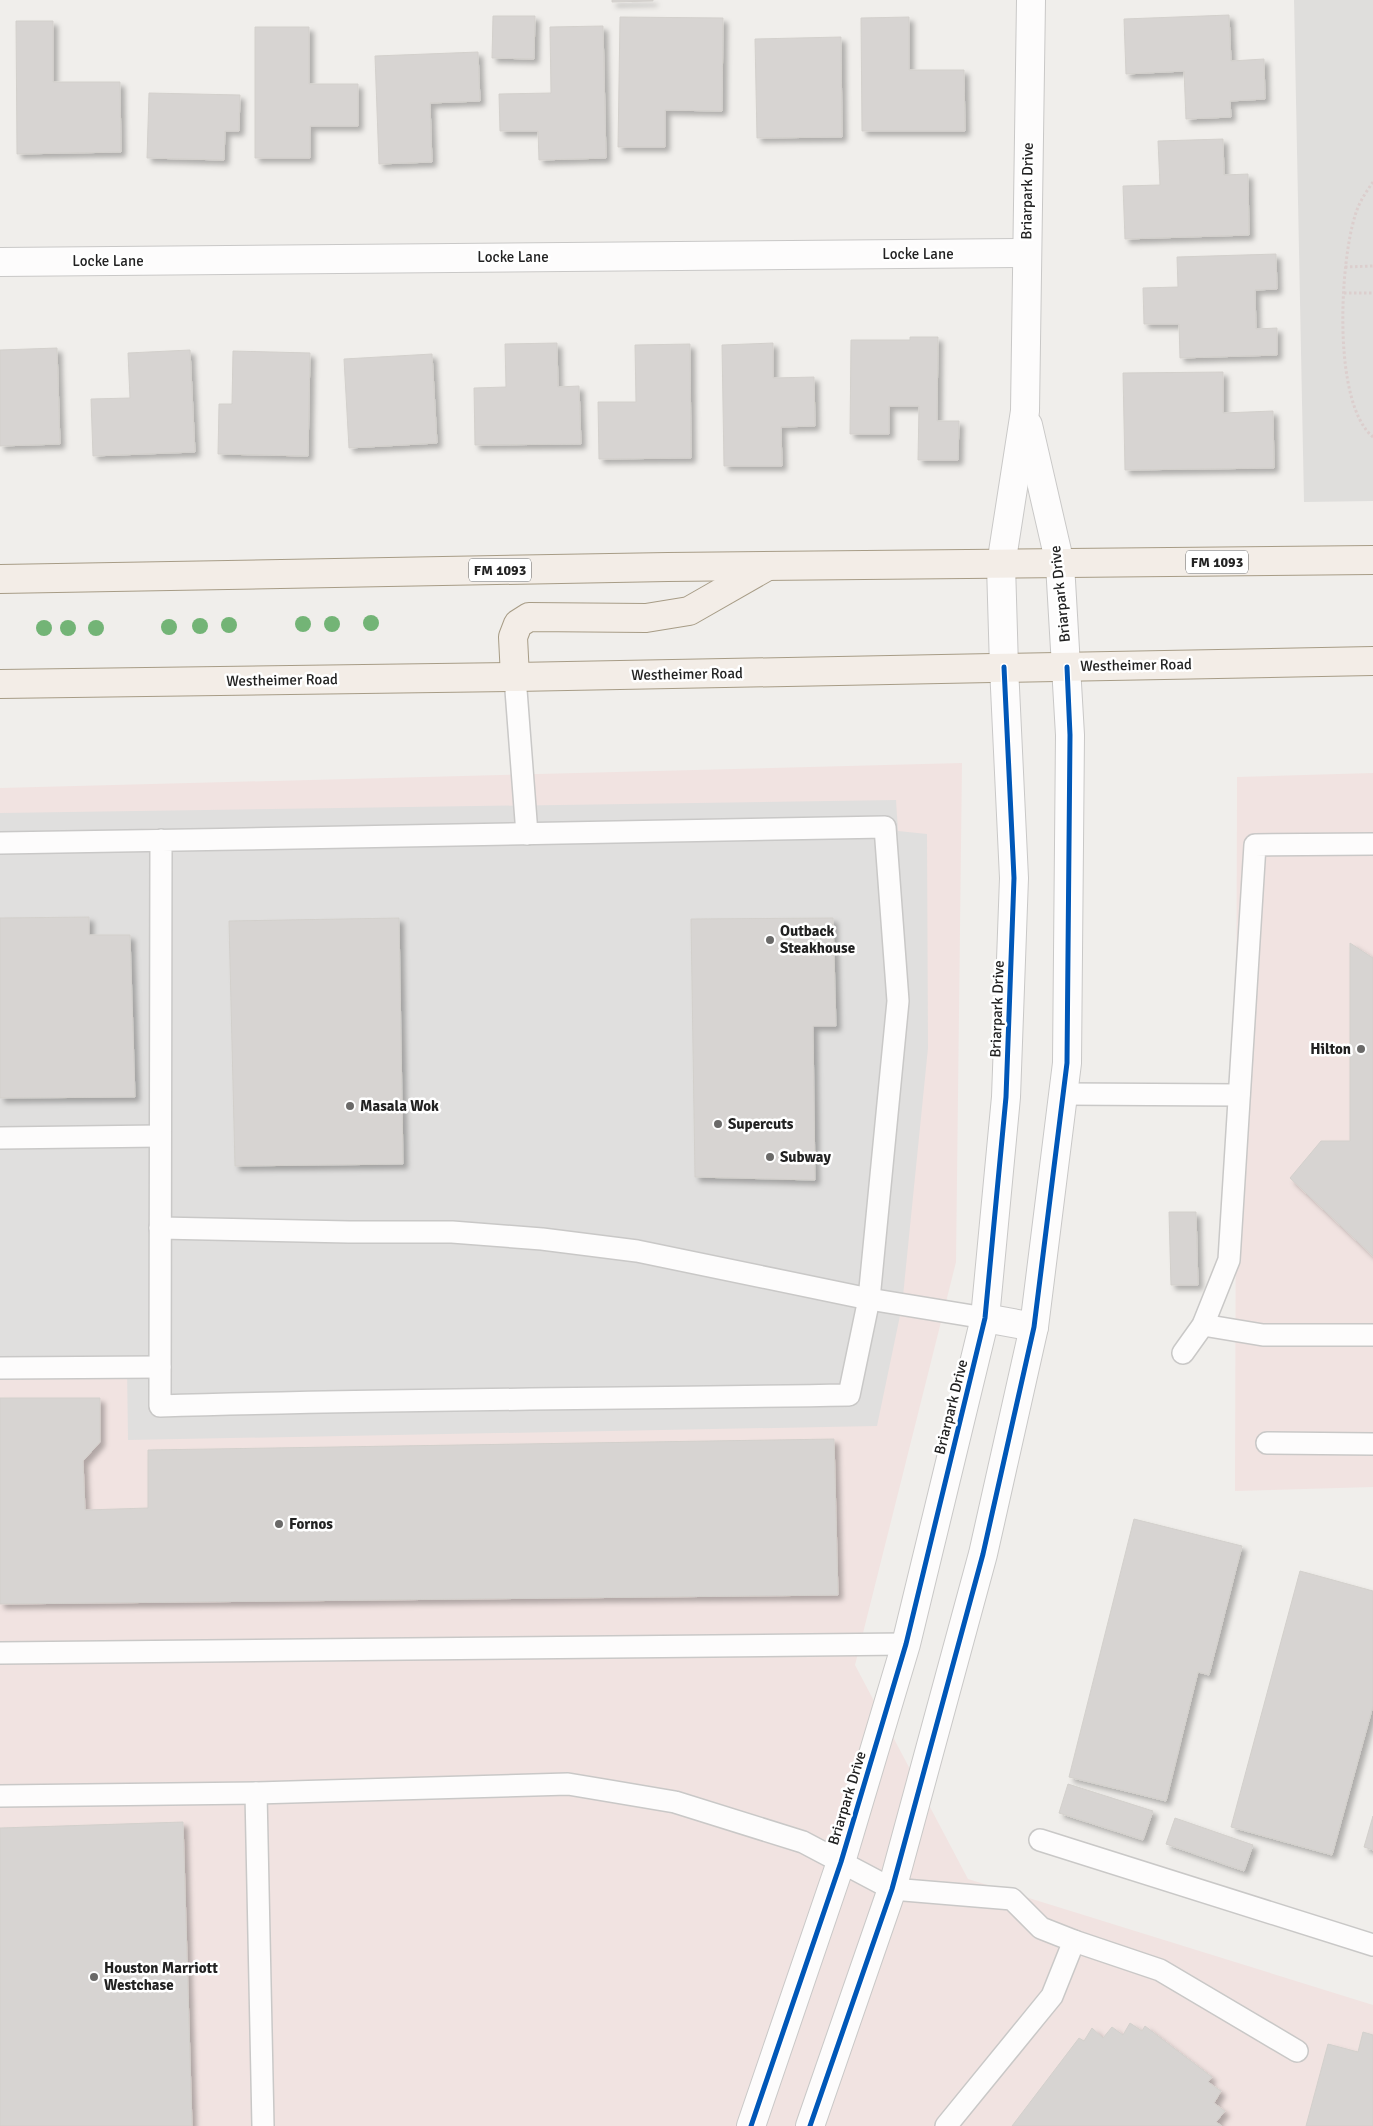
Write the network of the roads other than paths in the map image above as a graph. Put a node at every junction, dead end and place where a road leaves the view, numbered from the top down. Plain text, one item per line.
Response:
1 (1031, 0) edge
2 (1026, 253) junction
3 (0, 262) edge
4 (1025, 411) junction
5 (1373, 560) edge
6 (1060, 564) junction
7 (1001, 565) junction
8 (767, 567) junction
9 (0, 579) edge
10 (1373, 661) edge
11 (1004, 667) junction
12 (1067, 667) junction
13 (515, 677) junction
14 (0, 684) edge
15 (527, 834) junction
16 (161, 840) junction
17 (0, 843) edge
18 (1373, 844) edge
19 (1064, 1094) junction
20 (1240, 1095) junction
21 (160, 1136) junction
22 (0, 1138) edge
23 (160, 1228) junction
24 (869, 1299) junction
25 (985, 1318) junction
26 (1203, 1325) junction
27 (1034, 1327) junction
28 (1373, 1335) edge
29 (1183, 1353) dead end
30 (160, 1367) junction
31 (0, 1368) edge
32 (1267, 1444) dead end
33 (1373, 1444) edge
34 (906, 1644) junction
35 (0, 1652) edge
36 (256, 1793) junction
37 (0, 1796) edge
38 (1040, 1840) dead end
39 (841, 1862) junction
40 (892, 1889) junction
41 (1074, 1941) junction
42 (1373, 1946) edge
43 (1297, 2051) dead end
44 (264, 2126) edge
45 (751, 2126) edge
46 (810, 2126) edge
47 (946, 2126) edge

1 - 2 street, Briarpark Drive
2 - 3 street, Locke Lane
2 - 4 street, Briarpark Drive
4 - 6 street, Briarpark Drive
4 - 7 street, Briarpark Drive
5 - 6 main road, FM 1093
6 - 7 main road, FM 1093
6 - 12 street, Briarpark Drive
7 - 8 main road, FM 1093
7 - 11 street, Briarpark Drive
8 - 9 main road, FM 1093
8 - 13 main road
10 - 12 main road, Westheimer Road
11 - 12 main road, Westheimer Road
11 - 13 main road, Westheimer Road
11 - 25 street, Briarpark Drive
12 - 19 street, Briarpark Drive
13 - 14 main road, Westheimer Road
13 - 15 lane
15 - 16 lane
15 - 24 lane
16 - 17 lane
16 - 21 lane
18 - 20 lane
19 - 20 lane
19 - 27 street, Briarpark Drive
20 - 26 lane
21 - 22 lane
21 - 23 lane
23 - 24 lane
23 - 30 lane
24 - 25 lane
24 - 30 lane
25 - 27 street
25 - 34 street, Briarpark Drive
26 - 28 lane
26 - 29 lane
27 - 40 street, Briarpark Drive
30 - 31 lane
32 - 33 lane
34 - 35 lane
34 - 39 street, Briarpark Drive
36 - 37 lane
36 - 39 lane
36 - 44 lane
38 - 42 lane
39 - 40 lane
39 - 45 street, Briarpark Drive
40 - 41 lane
40 - 46 street, Briarpark Drive
41 - 43 lane
41 - 47 lane

